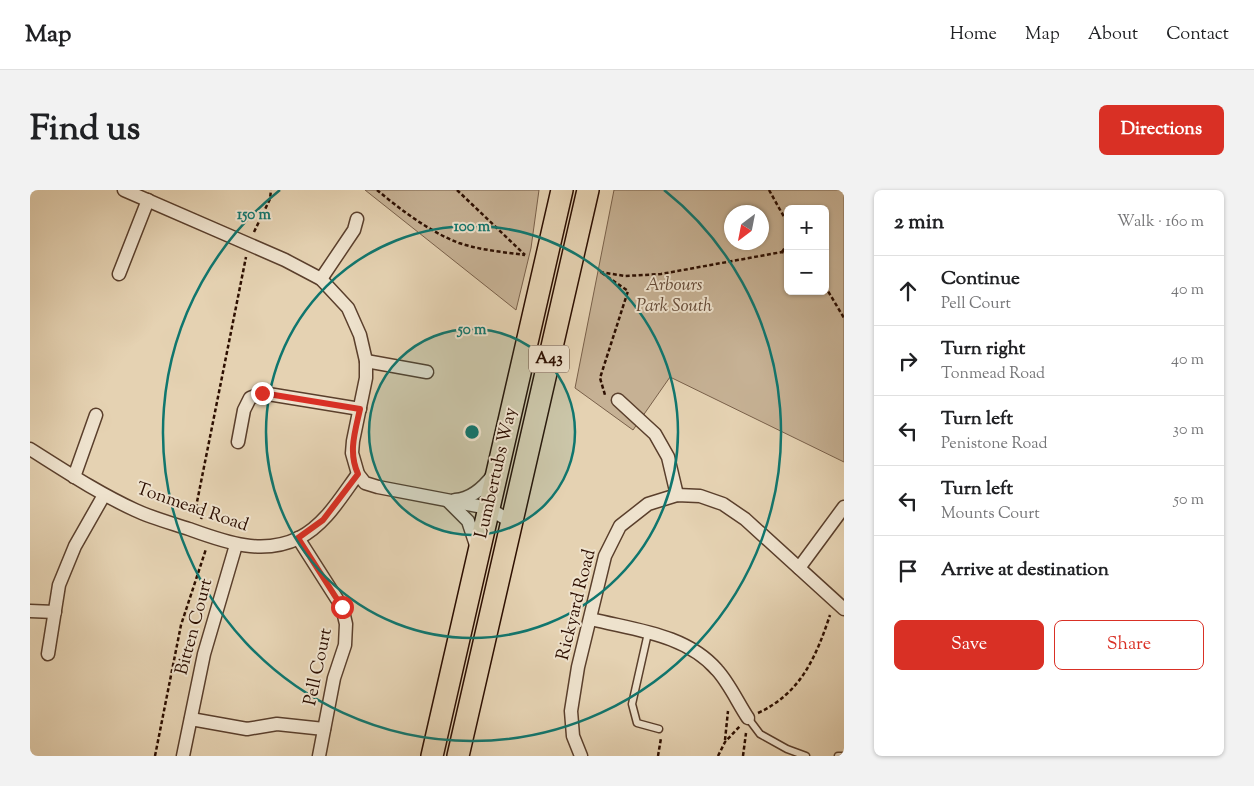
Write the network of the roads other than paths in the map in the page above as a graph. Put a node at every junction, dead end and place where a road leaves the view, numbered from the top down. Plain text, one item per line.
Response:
1 (124, 190) edge
2 (562, 190) edge
3 (588, 190) edge
4 (148, 200) junction
5 (357, 219) dead end
6 (119, 274) dead end
7 (321, 279) junction
8 (366, 361) junction
9 (427, 372) dead end
10 (618, 400) road end
11 (360, 409) junction
12 (96, 415) dead end
13 (238, 442) dead end
14 (30, 449) edge
15 (497, 470) junction
16 (358, 474) junction
17 (74, 477) junction
18 (677, 494) junction
19 (104, 495) junction
20 (447, 500) junction
21 (844, 507) edge
22 (488, 508) junction
23 (510, 528) junction
24 (298, 538) junction
25 (236, 545) junction
26 (478, 553) junction
27 (799, 568) junction
28 (840, 605) edge
29 (30, 611) edge
30 (55, 612) junction
31 (591, 619) junction
32 (648, 633) junction
33 (48, 654) dead end
34 (748, 718) joint
35 (191, 719) junction
36 (324, 729) junction
37 (659, 729) road end
38 (183, 756) edge
39 (319, 756) edge
40 (432, 756) edge
41 (458, 756) edge
42 (581, 756) edge
43 (806, 756) edge
44 (838, 756) edge
45 (843, 756) edge

1 - 4 street
2 - 15 highway, Lumbertubs Way / A43
3 - 23 highway, Lumbertubs Way / A43
4 - 6 street
4 - 7 street
5 - 7 street
7 - 8 street
8 - 9 street
8 - 11 street
10 - 18 street
11 - 13 street
11 - 16 street
12 - 17 street
14 - 17 street, Tonmead Road
15 - 20 street
15 - 22 highway, Lumbertubs Way / A43
16 - 20 street
16 - 24 street, Tonmead Road
17 - 19 street, Tonmead Road
18 - 27 street, Rickyard Road
18 - 31 street, Rickyard Road
19 - 25 street, Tonmead Road
19 - 30 street
20 - 22 street
20 - 26 street
21 - 27 street
22 - 23 street
22 - 26 highway, Lumbertubs Way / A43
23 - 41 highway, Lumbertubs Way / A43
24 - 25 street, Tonmead Road
24 - 36 street, Pell Court
25 - 35 street, Bitten Court
26 - 40 highway, Lumbertubs Way / A43
27 - 28 street, Rickyard Road
29 - 30 street
30 - 33 street
31 - 32 street
31 - 42 street, Rickyard Road
32 - 34 street
32 - 37 lane
34 - 43 lane
35 - 36 street
35 - 38 street, Bitten Court
36 - 39 street, Pell Court
44 - 45 lane

